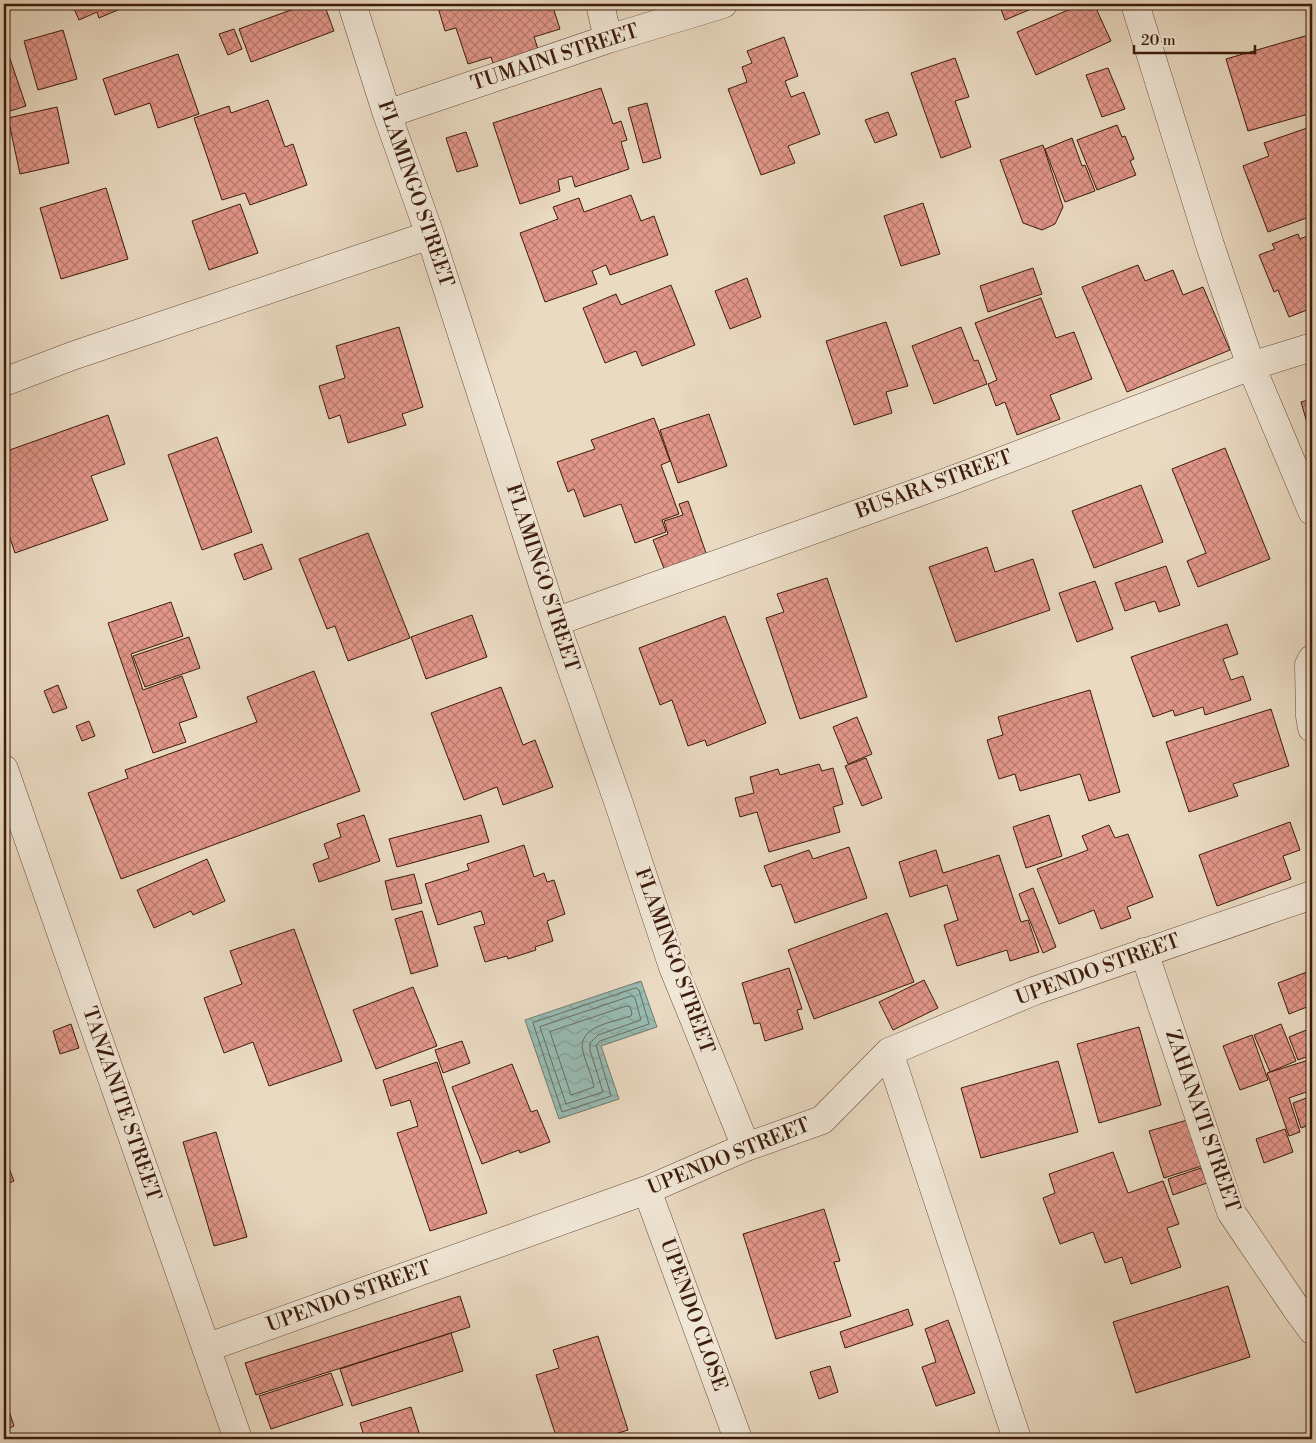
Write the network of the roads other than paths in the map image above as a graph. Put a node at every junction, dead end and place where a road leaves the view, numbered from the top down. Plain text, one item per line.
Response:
1 (352, 4) edge
2 (600, 4) edge
3 (723, 4) edge
4 (1135, 4) edge
5 (608, 39) junction
6 (387, 114) junction
7 (430, 235) junction
8 (1312, 347) edge
9 (1251, 366) junction
10 (4, 382) edge
11 (1312, 511) edge
12 (555, 622) junction
13 (1312, 659) edge
14 (1312, 728) edge
15 (4, 769) edge
16 (1312, 895) edge
17 (1144, 952) junction
18 (889, 1052) junction
19 (746, 1147) junction
20 (647, 1190) junction
21 (1312, 1330) edge
22 (206, 1348) junction
23 (238, 1439) edge
24 (738, 1439) edge
25 (1017, 1439) edge

1 - 6 street, FLAMINGO STREET
2 - 5 street
3 - 5 street, TUMAINI STREET
4 - 9 street
5 - 6 street, TUMAINI STREET
6 - 7 street, FLAMINGO STREET
7 - 10 street
7 - 12 street, FLAMINGO STREET
8 - 9 street, BUSARA STREET
9 - 11 street
9 - 12 street, BUSARA STREET
12 - 19 street, FLAMINGO STREET
13 - 14 street
15 - 22 street, TANZANITE STREET
16 - 17 street, UPENDO STREET
17 - 18 street, UPENDO STREET
17 - 21 street, ZAHANATI STREET
18 - 19 street, UPENDO STREET
18 - 25 street
19 - 20 street, UPENDO STREET
20 - 22 street, UPENDO STREET
20 - 24 street, UPENDO CLOSE
22 - 23 street, TANZANITE STREET

